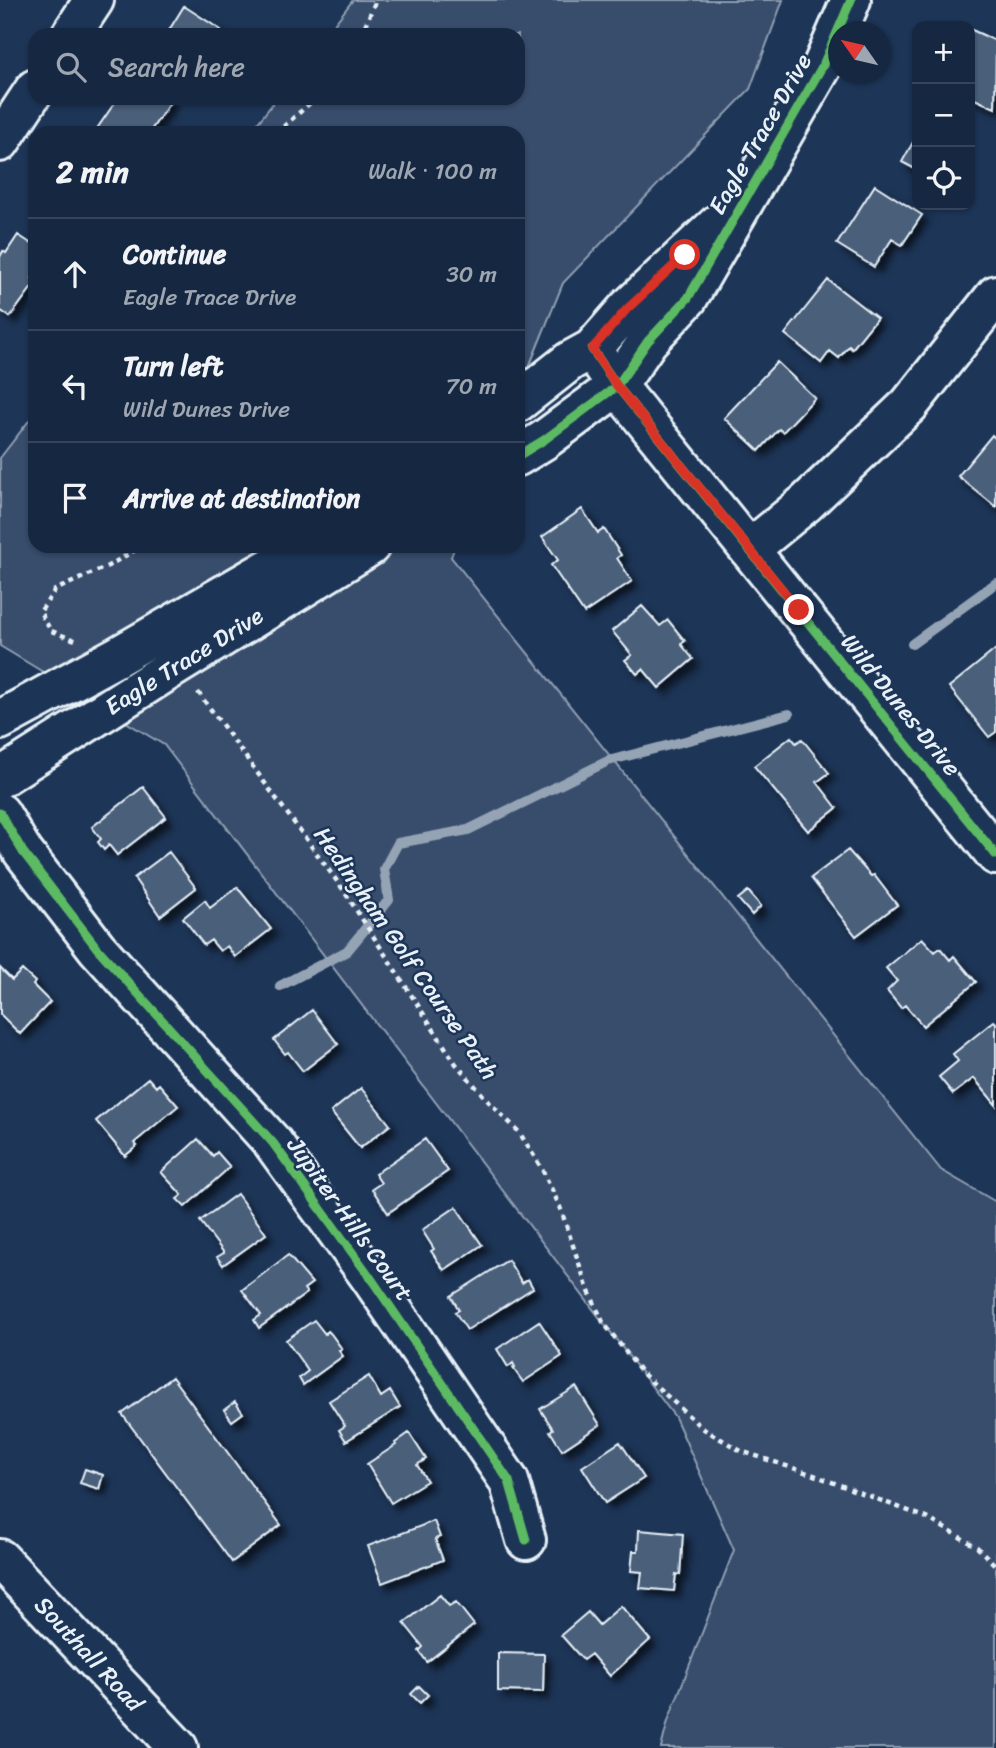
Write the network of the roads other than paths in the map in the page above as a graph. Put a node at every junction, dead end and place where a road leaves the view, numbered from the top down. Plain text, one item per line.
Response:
1 (94, 0) edge
2 (851, 0) edge
3 (76, 28) edge
4 (28, 100) edge
5 (0, 142) edge
6 (747, 198) junction
7 (996, 295) edge
8 (592, 349) junction
9 (617, 386) junction
10 (525, 396) edge
11 (525, 452) edge
12 (750, 549) junction
13 (296, 553) edge
14 (359, 553) edge
15 (0, 720) edge
16 (0, 779) edge
17 (0, 813) edge
18 (990, 836) edge
19 (526, 1540) dead end
20 (0, 1559) edge
21 (178, 1748) edge

1 - 3 street
2 - 6 street, Eagle Trace Drive
4 - 5 street
6 - 8 street, Eagle Trace Drive
6 - 9 street, Eagle Trace Drive
7 - 12 street
8 - 9 street, Wild Dunes Drive
8 - 10 street, Eagle Trace Drive
9 - 11 street, Eagle Trace Drive
9 - 12 street, Wild Dunes Drive
12 - 18 street, Wild Dunes Drive
13 - 15 street, Eagle Trace Drive
14 - 16 street, Eagle Trace Drive
17 - 19 street, Jupiter Hills Court
20 - 21 street, Southall Road

